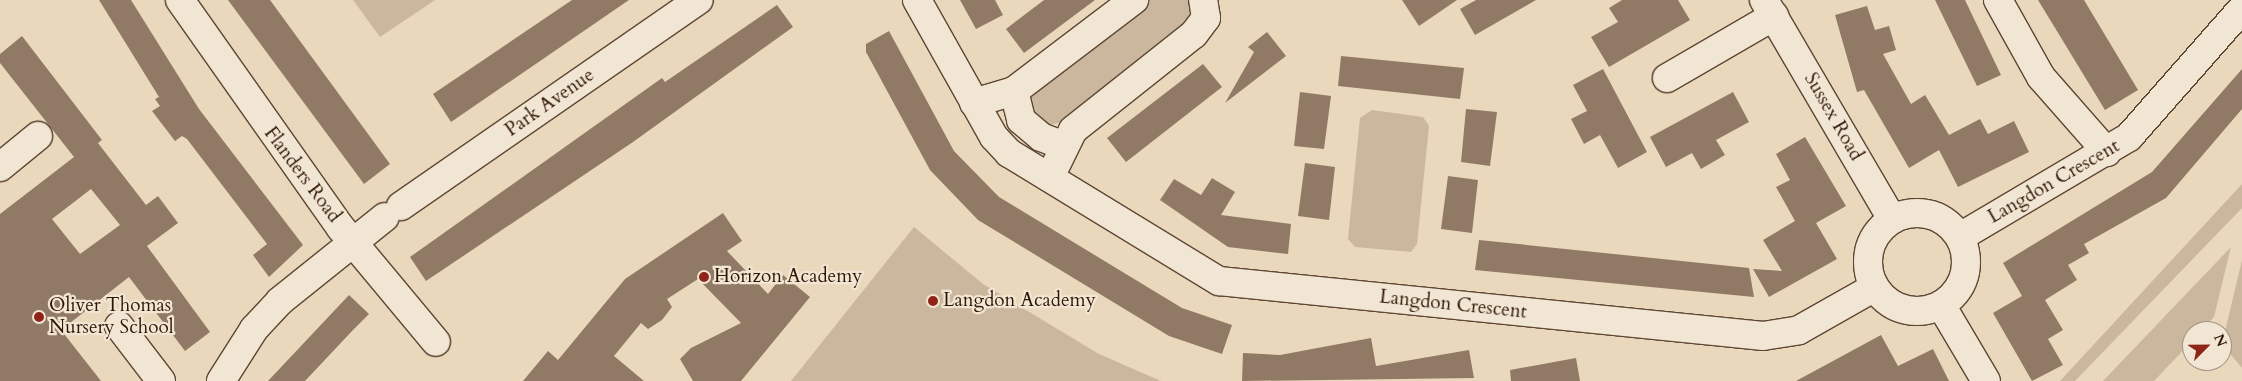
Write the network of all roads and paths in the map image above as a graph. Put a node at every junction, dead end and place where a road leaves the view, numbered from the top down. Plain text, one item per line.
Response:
1 (180, 0) edge
2 (699, 0) edge
3 (917, 0) edge
4 (1134, 0) edge
5 (1202, 0) edge
6 (1998, 0) edge
7 (2240, 0) edge
8 (1769, 8) edge
9 (2242, 8) edge
10 (1667, 78) dead end
11 (1014, 91) junction
12 (974, 103) junction
13 (38, 136) dead end
14 (1062, 145) junction
15 (2107, 152) junction
16 (0, 167) edge
17 (1050, 177) junction
18 (1892, 219) junction
19 (1960, 237) junction
20 (352, 241) junction
21 (1874, 287) junction
22 (1941, 305) junction
23 (120, 326) dead end
24 (436, 342) dead end
25 (161, 381) edge
26 (221, 381) edge
27 (1986, 381) edge

1 - 20 street, Flanders Road
2 - 20 street, Park Avenue
3 - 12 street, Langdon Crescent
4 - 11 street
5 - 14 street
6 - 15 street
7 - 9 street
8 - 10 street, Sussex Road
8 - 18 street, Sussex Road
9 - 15 street, Langdon Crescent
11 - 12 street
11 - 14 street
12 - 17 street, Langdon Crescent
13 - 16 street
14 - 17 street
15 - 19 street, Langdon Crescent
17 - 21 street, Langdon Crescent
18 - 19 street
18 - 21 street
19 - 22 street
20 - 24 street, Flanders Road
20 - 26 street, Park Avenue
21 - 22 street
22 - 27 street
23 - 25 street

